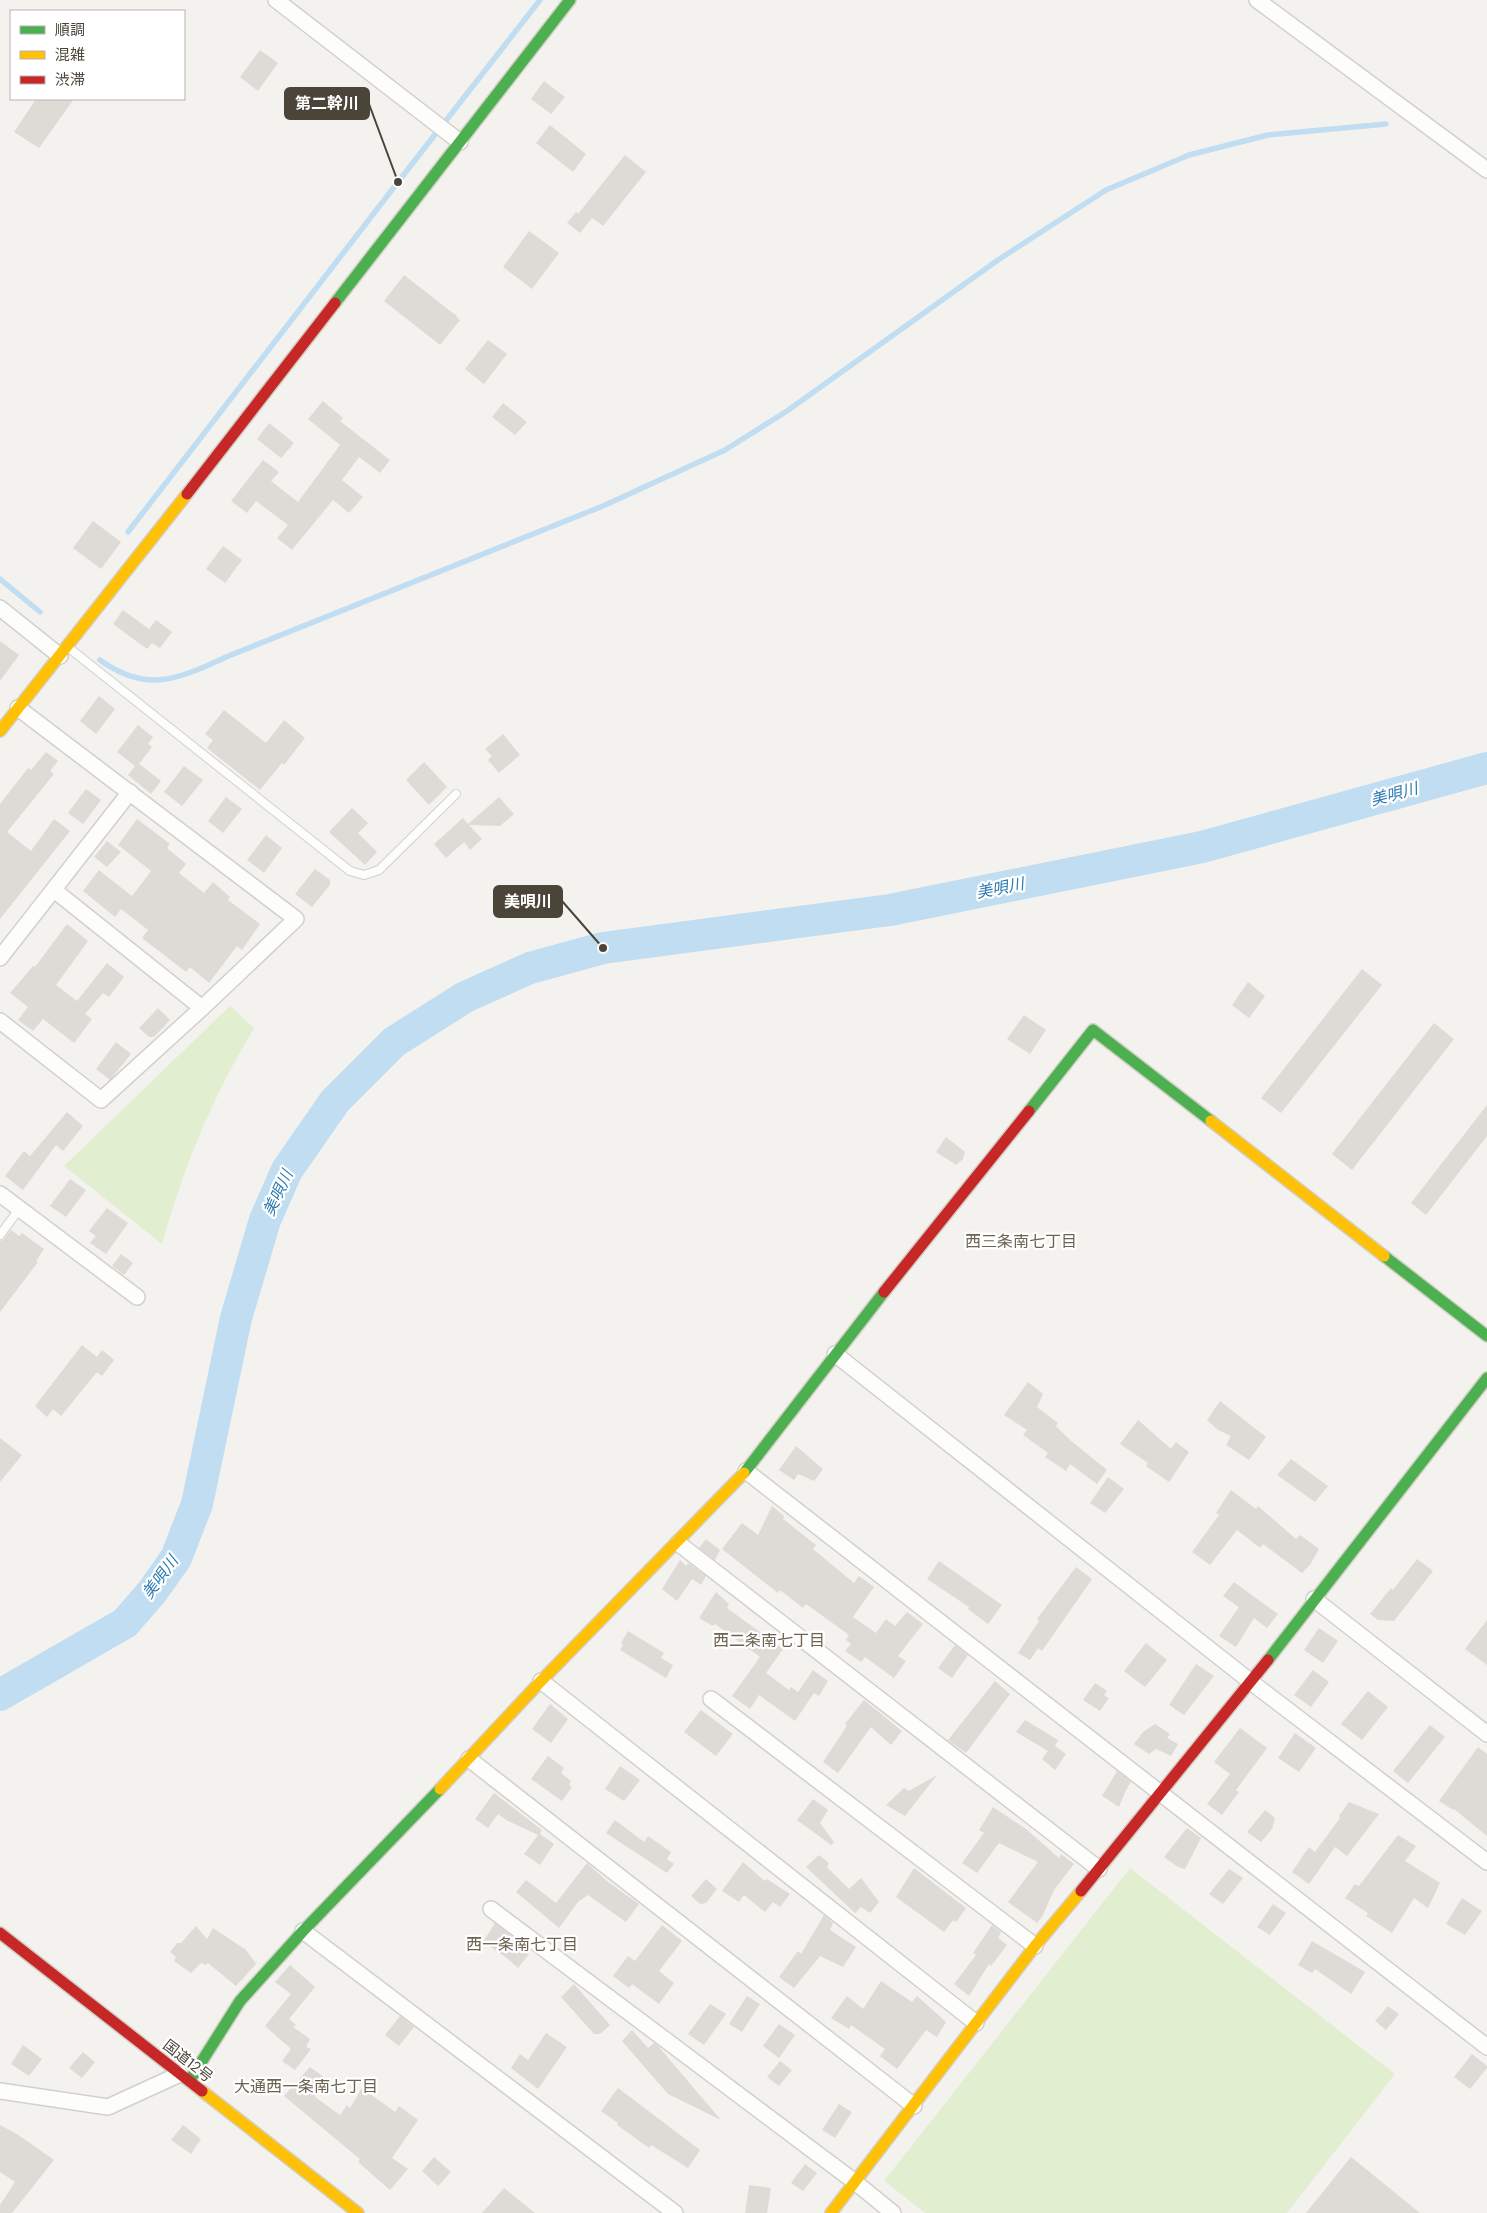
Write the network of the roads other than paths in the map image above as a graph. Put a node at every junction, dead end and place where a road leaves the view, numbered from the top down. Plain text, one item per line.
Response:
1 (276, 0) edge
2 (570, 0) edge
3 (1257, 0) edge
4 (460, 142) junction
5 (1487, 170) edge
6 (0, 608) edge
7 (64, 652) junction
8 (18, 708) junction
9 (0, 731) edge
10 (130, 792) junction
11 (456, 794) dead end
12 (54, 890) junction
13 (0, 958) edge
14 (202, 1008) junction
15 (0, 1022) edge
16 (0, 1194) edge
17 (20, 1208) junction
18 (0, 1235) edge
19 (137, 1297) dead end
20 (1487, 1336) edge
21 (835, 1354) junction
22 (1487, 1378) edge
23 (746, 1471) junction
24 (678, 1543) junction
25 (1314, 1599) junction
26 (541, 1681) junction
27 (1251, 1682) junction
28 (711, 1699) dead end
29 (1487, 1734) edge
30 (469, 1760) junction
31 (1160, 1791) junction
32 (1487, 1862) edge
33 (1099, 1869) junction
34 (491, 1909) dead end
35 (303, 1931) junction
36 (0, 1933) edge
37 (1035, 1946) junction
38 (976, 2024) junction
39 (1487, 2047) edge
40 (185, 2077) junction
41 (0, 2091) edge
42 (914, 2106) junction
43 (855, 2182) junction
44 (337, 2207) edge
45 (358, 2213) edge
46 (675, 2213) edge
47 (831, 2213) edge
48 (892, 2213) edge

1 - 4 street
2 - 4 main road
3 - 5 street
4 - 7 main road
6 - 7 street
7 - 8 main road
7 - 11 lane
8 - 9 main road
8 - 10 street
10 - 12 street
10 - 14 street
12 - 13 street
12 - 14 street
14 - 15 street
16 - 17 street
17 - 18 lane
17 - 19 street
20 - 21 main road
21 - 23 main road
21 - 27 street
22 - 25 main road
23 - 24 main road
23 - 31 street
24 - 26 main road
24 - 33 street
25 - 27 main road
25 - 29 street
26 - 30 main road
26 - 38 street
27 - 31 main road
27 - 32 street
28 - 37 street
30 - 35 main road
30 - 42 street
31 - 33 main road
31 - 39 street
33 - 37 main road
34 - 43 street
35 - 40 main road
35 - 46 street
36 - 40 main road, 国道12号
37 - 38 main road
38 - 42 main road
40 - 41 street
40 - 44 main road, 国道12号
42 - 43 main road
43 - 47 main road
43 - 48 street
44 - 45 main road, 国道12号

